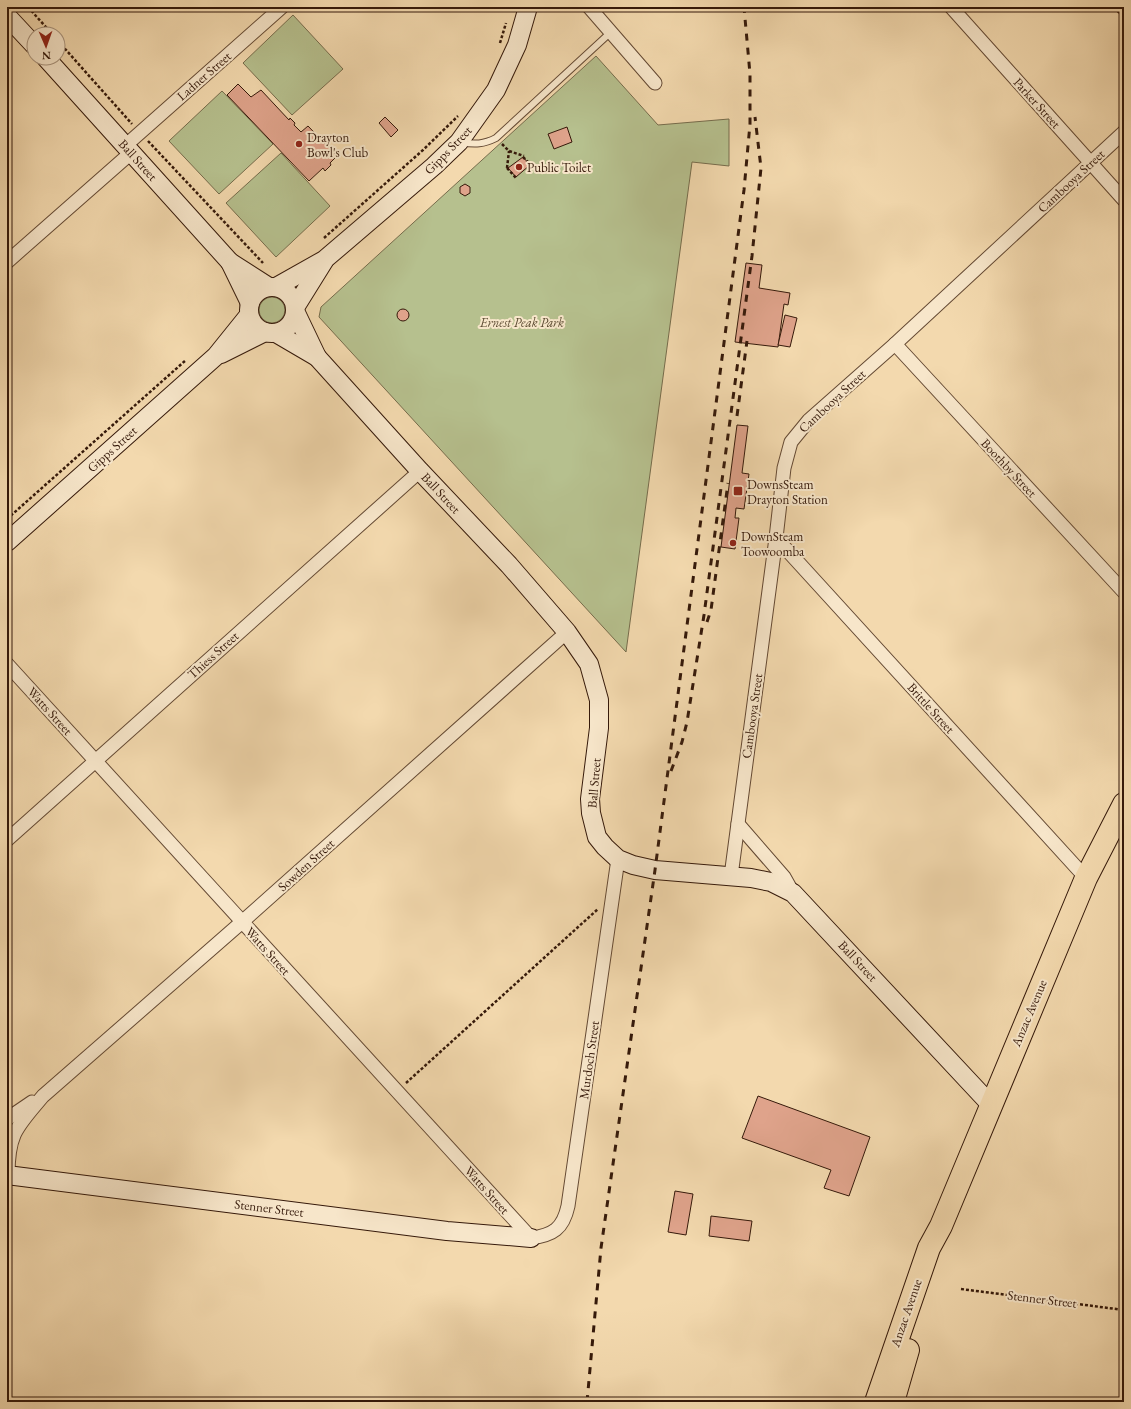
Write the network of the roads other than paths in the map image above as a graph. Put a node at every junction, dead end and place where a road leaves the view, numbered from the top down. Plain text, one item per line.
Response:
1 (282, 7) edge
2 (528, 7) edge
3 (589, 7) edge
4 (951, 7) edge
5 (7, 16) edge
6 (610, 32) junction
7 (26, 36) edge
8 (53, 66) edge
9 (655, 83) dead end
10 (1124, 132) edge
11 (459, 142) junction
12 (128, 149) junction
13 (1091, 163) junction
14 (1124, 200) edge
15 (324, 260) junction
16 (7, 262) edge
17 (230, 262) junction
18 (272, 287) junction
19 (250, 309) junction
20 (296, 310) junction
21 (271, 332) junction
22 (895, 344) junction
23 (216, 356) junction
24 (317, 357) junction
25 (420, 471) junction
26 (776, 538) junction
27 (7, 542) edge
28 (1124, 592) edge
29 (567, 632) junction
30 (7, 664) edge
31 (95, 761) junction
32 (1124, 804) edge
33 (738, 824) junction
34 (7, 840) edge
35 (618, 860) junction
36 (731, 876) junction
37 (1086, 878) junction
38 (793, 894) junction
39 (242, 922) junction
40 (43, 1096) junction
41 (991, 1105) junction
42 (7, 1119) edge
43 (7, 1175) edge
44 (941, 1226) junction
45 (531, 1238) junction
46 (876, 1402) edge
47 (893, 1402) edge

1 - 12 street, Ladner Street
2 - 11 main road, Gipps Street
3 - 6 street
4 - 13 street, Parker Street
5 - 7 main road
6 - 9 street
6 - 11 lane
8 - 12 main road, Ball Street
10 - 13 street, Cambooya Street
11 - 15 main road, Gipps Street
12 - 16 street, Ladner Street
12 - 17 main road, Ball Street
13 - 14 street, Parker Street
13 - 22 street, Cambooya Street
15 - 18 main road, Gipps Street
15 - 20 main road, Gipps Street
17 - 18 main road, Ball Street
17 - 19 main road, Ball Street
18 - 19 main road
18 - 20 main road
19 - 21 main road
19 - 23 main road, Gipps Street
20 - 21 main road
20 - 24 main road, Ball Street
21 - 23 main road, Gipps Street
21 - 24 main road, Ball Street
22 - 26 street, Cambooya Street
22 - 28 street, Boothby Street
23 - 27 main road, Gipps Street
24 - 25 main road, Ball Street
25 - 29 main road, Ball Street
25 - 31 street, Thiess Street
26 - 33 street, Cambooya Street
26 - 37 street, Brittle Street
29 - 35 main road, Ball Street
29 - 39 street, Sowden Street
30 - 31 street, Watts Street
31 - 34 street, Thiess Street
31 - 39 street, Watts Street
32 - 37 highway, Anzac Avenue
33 - 36 street, Cambooya Street
33 - 38 street
35 - 36 main road, Ball Street
35 - 45 street, Murdoch Street
36 - 38 main road, Ball Street
37 - 41 highway, Anzac Avenue
38 - 41 main road, Ball Street
39 - 40 street, Sowden Street
39 - 45 street, Watts Street
40 - 42 street, Sowden Street
40 - 43 street, Sowden Street
41 - 44 highway, Anzac Avenue
43 - 45 main road, Stenner Street
44 - 46 highway, Anzac Avenue
44 - 47 highway, Anzac Avenue

